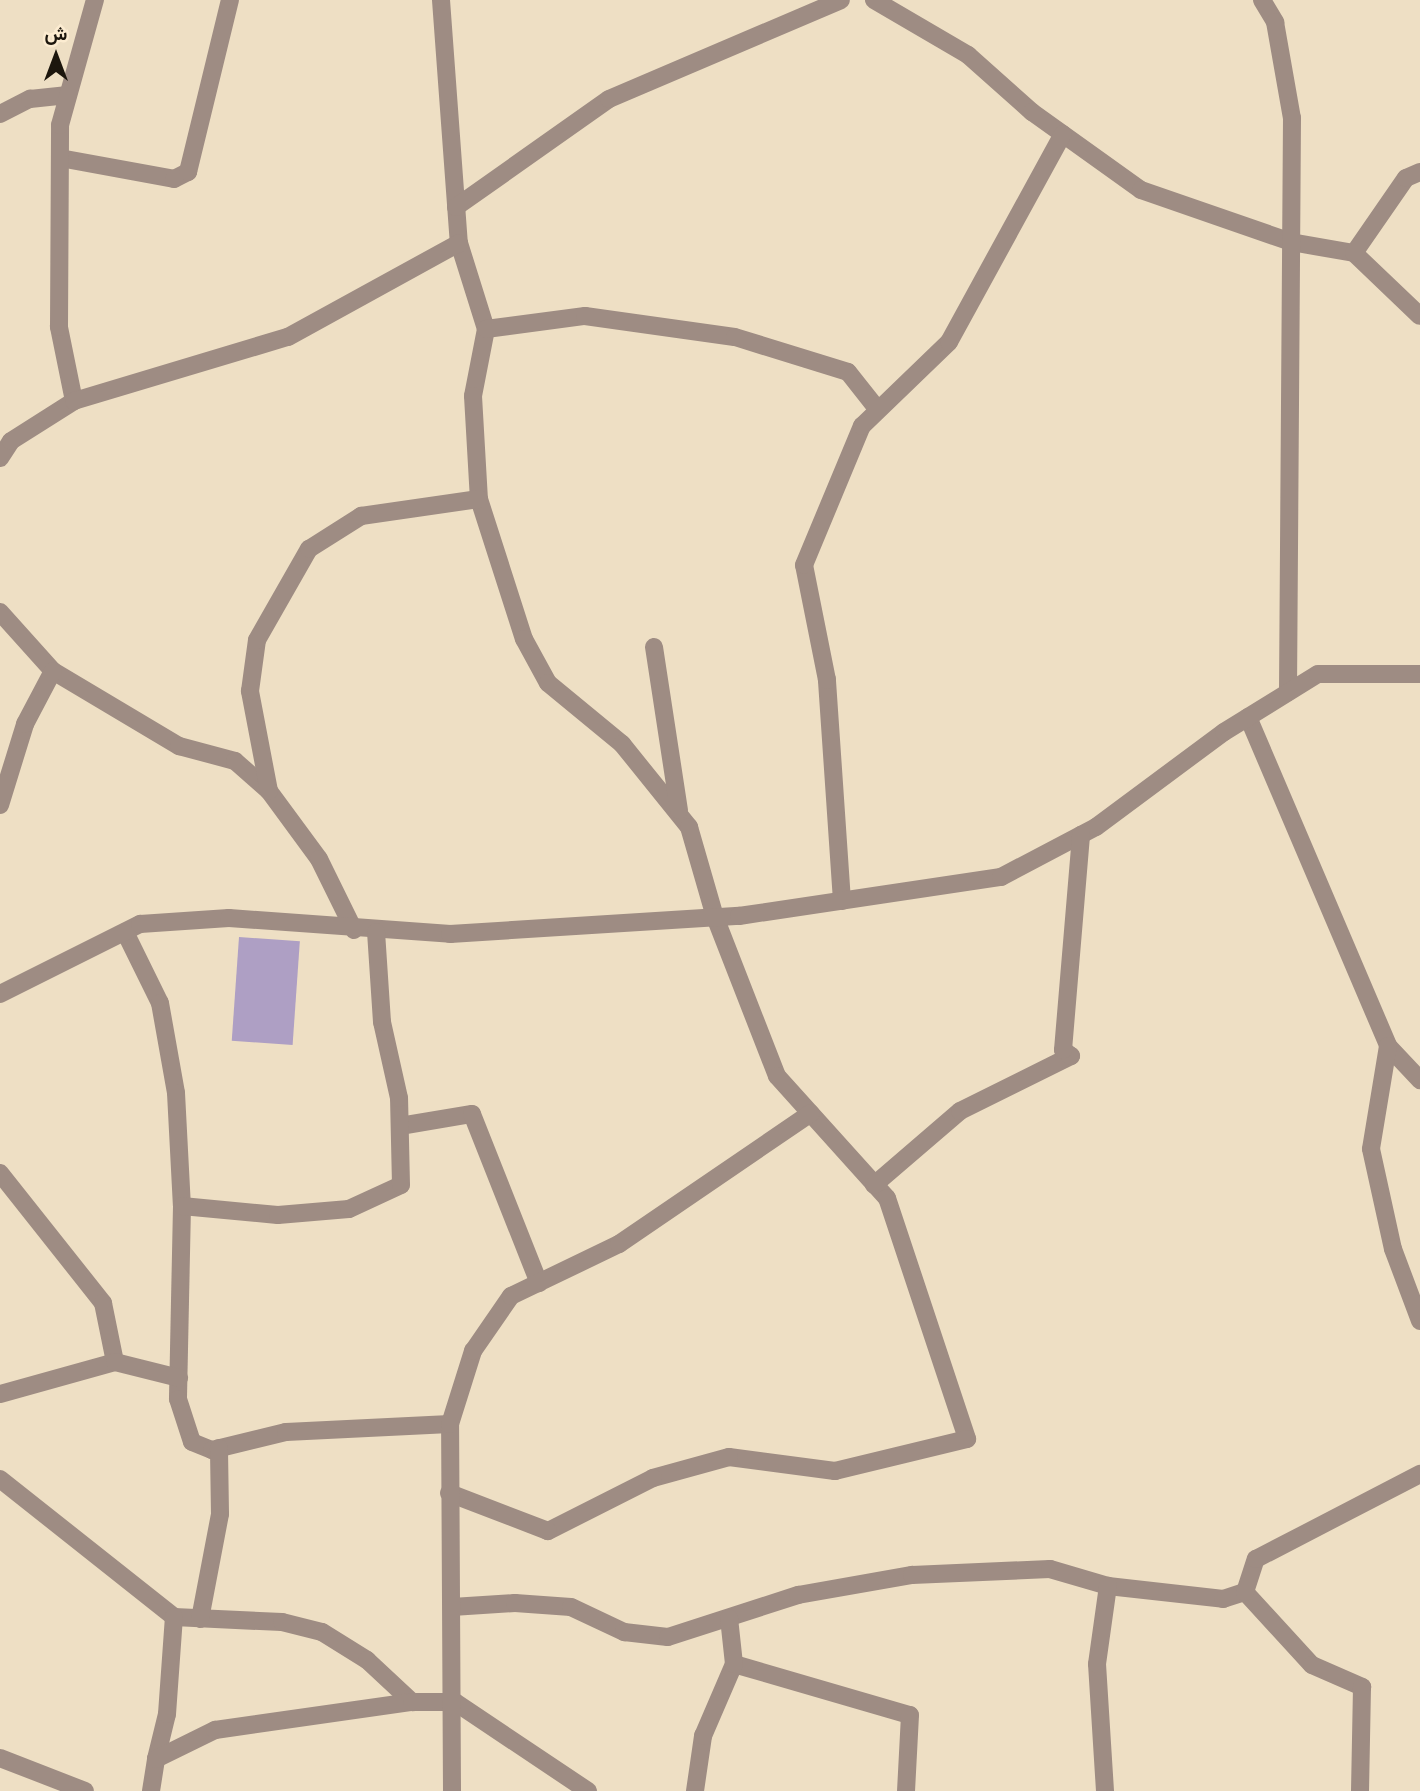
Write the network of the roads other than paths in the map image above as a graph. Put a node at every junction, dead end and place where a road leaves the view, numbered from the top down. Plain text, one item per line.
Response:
1 (95, 0) edge
2 (230, 0) edge
3 (441, 0) edge
4 (841, 0) edge
5 (874, 0) edge
6 (1262, 0) edge
7 (68, 95) junction
8 (0, 114) edge
9 (1063, 134) junction
10 (60, 158) junction
11 (1420, 172) edge
12 (456, 207) junction
13 (1291, 242) junction
14 (459, 243) junction
15 (1354, 253) junction
16 (1420, 316) edge
17 (486, 329) junction
18 (74, 401) junction
19 (878, 410) junction
20 (0, 458) edge
21 (479, 499) junction
22 (0, 612) edge
23 (654, 647) dead end
24 (53, 671) junction
25 (1420, 674) edge
26 (1288, 692) junction
27 (1248, 717) junction
28 (269, 791) junction
29 (0, 806) edge
30 (680, 817) junction
31 (1081, 835) junction
32 (842, 901) junction
33 (715, 917) junction
34 (354, 930) junction
35 (125, 932) junction
36 (376, 932) junction
37 (0, 994) edge
38 (1388, 1046) junction
39 (1420, 1080) edge
40 (811, 1113) junction
41 (400, 1126) junction
42 (0, 1172) edge
43 (874, 1185) junction
44 (182, 1206) junction
45 (539, 1283) junction
46 (1420, 1321) edge
47 (115, 1362) junction
48 (179, 1378) junction
49 (0, 1394) edge
50 (450, 1424) junction
51 (219, 1448) junction
52 (1420, 1474) edge
53 (0, 1479) edge
54 (449, 1493) junction
55 (1108, 1586) junction
56 (1245, 1592) junction
57 (453, 1607) junction
58 (174, 1617) junction
59 (729, 1618) junction
60 (200, 1619) junction
61 (734, 1664) junction
62 (412, 1702) junction
63 (455, 1702) junction
64 (0, 1758) edge
65 (156, 1759) junction
66 (85, 1791) edge
67 (151, 1791) edge
68 (453, 1791) edge
69 (587, 1791) edge
70 (695, 1791) edge
71 (906, 1791) edge
72 (1105, 1791) edge
73 (1360, 1791) edge

1 - 7 street
2 - 10 street
3 - 12 street
4 - 12 street
5 - 9 street
6 - 13 street
7 - 8 street
7 - 10 street
9 - 13 street
9 - 19 street
10 - 18 street
11 - 15 street
12 - 14 street
13 - 15 street
13 - 26 street
14 - 17 street
14 - 18 street
15 - 16 street
17 - 19 street
17 - 21 street
18 - 20 street
19 - 32 street
21 - 28 street
21 - 30 street
22 - 24 street
23 - 30 street
24 - 28 street
24 - 29 street
25 - 26 street
26 - 27 street
27 - 31 street
27 - 38 street
28 - 34 street
30 - 33 street
31 - 32 street
31 - 43 street
32 - 33 street
33 - 36 street
33 - 40 street
34 - 35 street
34 - 36 street
35 - 37 street
35 - 44 street
36 - 41 street
38 - 39 street
38 - 46 street
40 - 43 street
40 - 45 street
41 - 44 street
41 - 45 street
42 - 47 street
43 - 54 street
44 - 48 street
45 - 50 street
47 - 48 street
47 - 49 street
48 - 51 street
50 - 51 street
50 - 54 street
51 - 60 street
52 - 56 street
53 - 58 street
54 - 57 street
55 - 56 street
55 - 59 street
55 - 72 street
56 - 73 street
57 - 59 street
57 - 63 street
58 - 60 street
58 - 65 street
59 - 61 street
60 - 62 street
61 - 70 street
61 - 71 street
62 - 63 street
62 - 65 street
63 - 68 street
63 - 69 street
64 - 66 street
65 - 67 street

